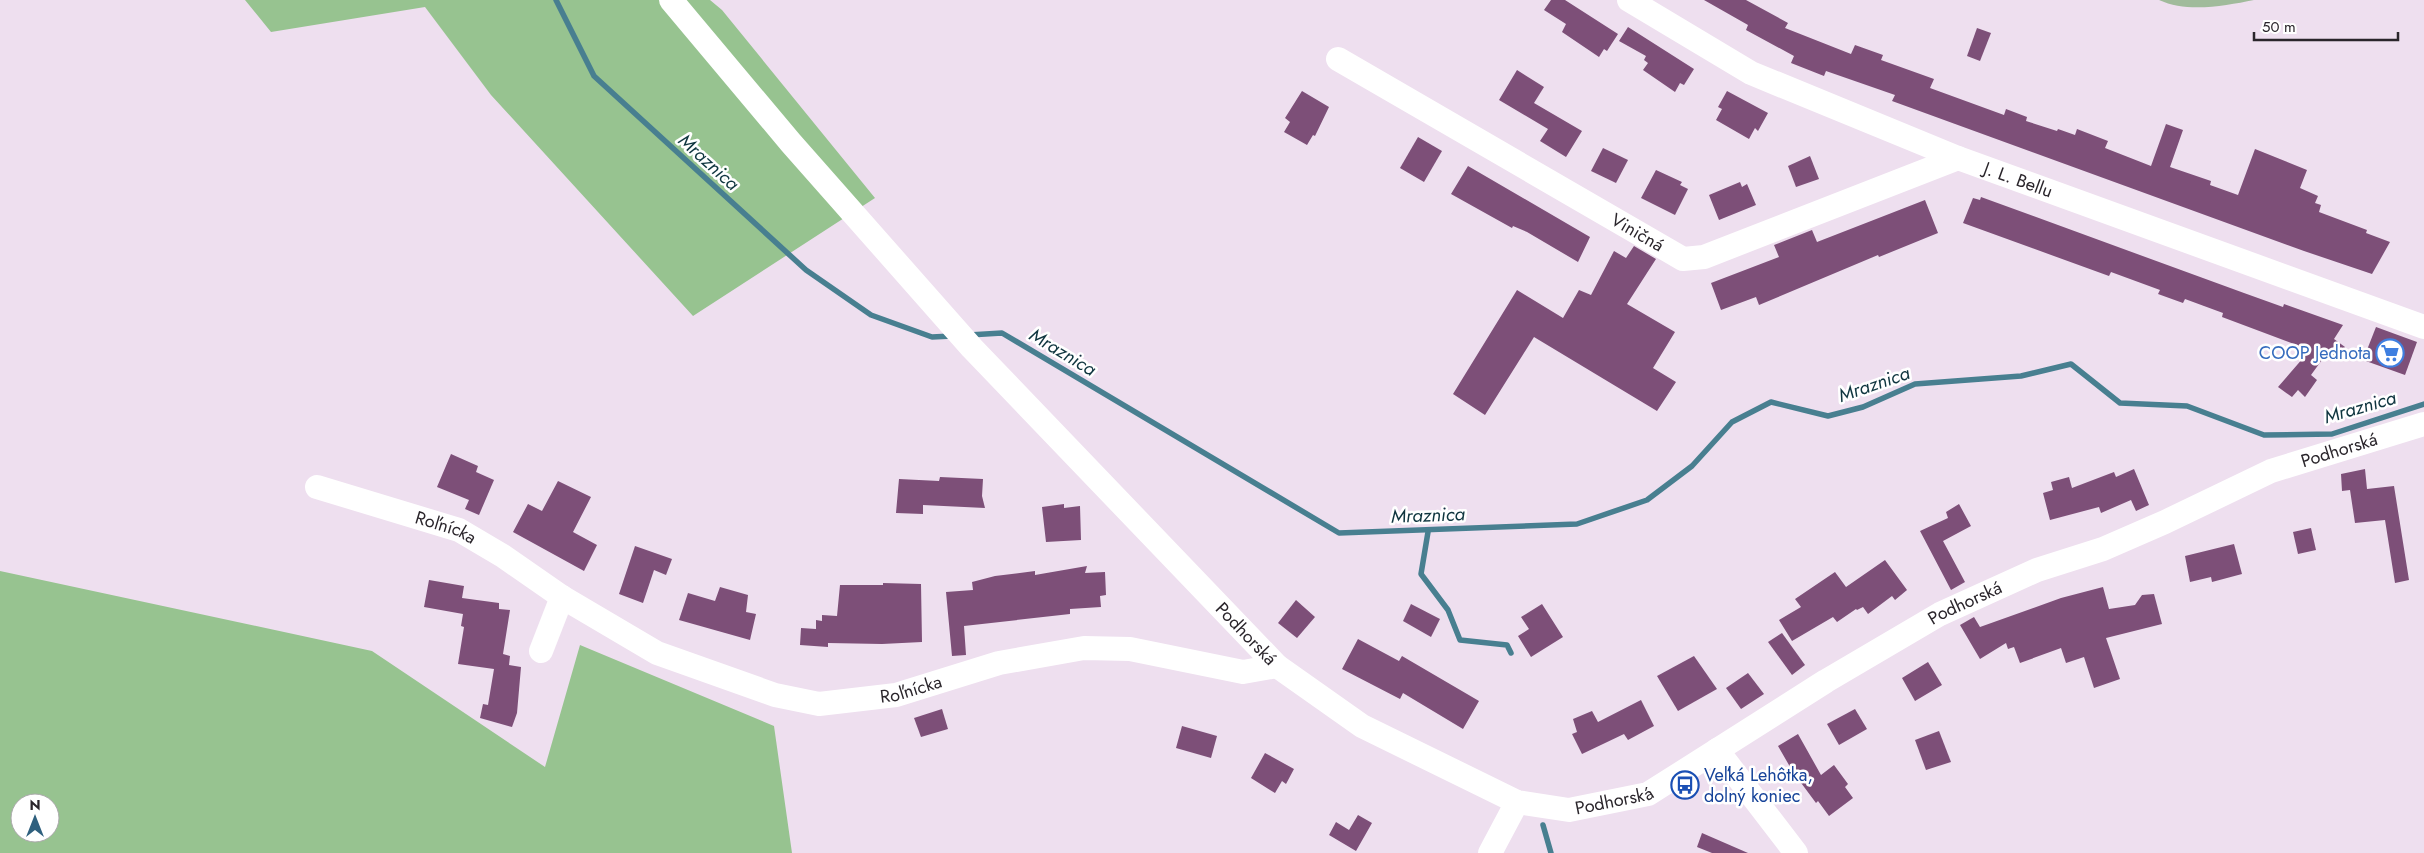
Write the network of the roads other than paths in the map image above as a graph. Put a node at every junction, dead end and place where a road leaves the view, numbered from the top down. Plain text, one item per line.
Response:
1 (671, 0) edge
2 (1628, 0) edge
3 (1338, 59) dead end
4 (1958, 158) junction
5 (2424, 327) edge
6 (2424, 424) edge
7 (317, 487) dead end
8 (562, 597) junction
9 (541, 651) dead end
10 (1277, 666) junction
11 (1716, 750) junction
12 (1517, 802) junction
13 (1490, 853) edge
14 (1796, 853) edge

1 - 10 street, Podhorská
2 - 4 street, J. L. Bellu
3 - 4 street, Viničná
4 - 5 street, J. L. Bellu
6 - 11 street, Podhorská
7 - 8 street, Roľnícka
8 - 9 street
8 - 10 street, Roľnícka
10 - 12 street, Podhorská
11 - 12 street, Podhorská
11 - 14 street
12 - 13 street

